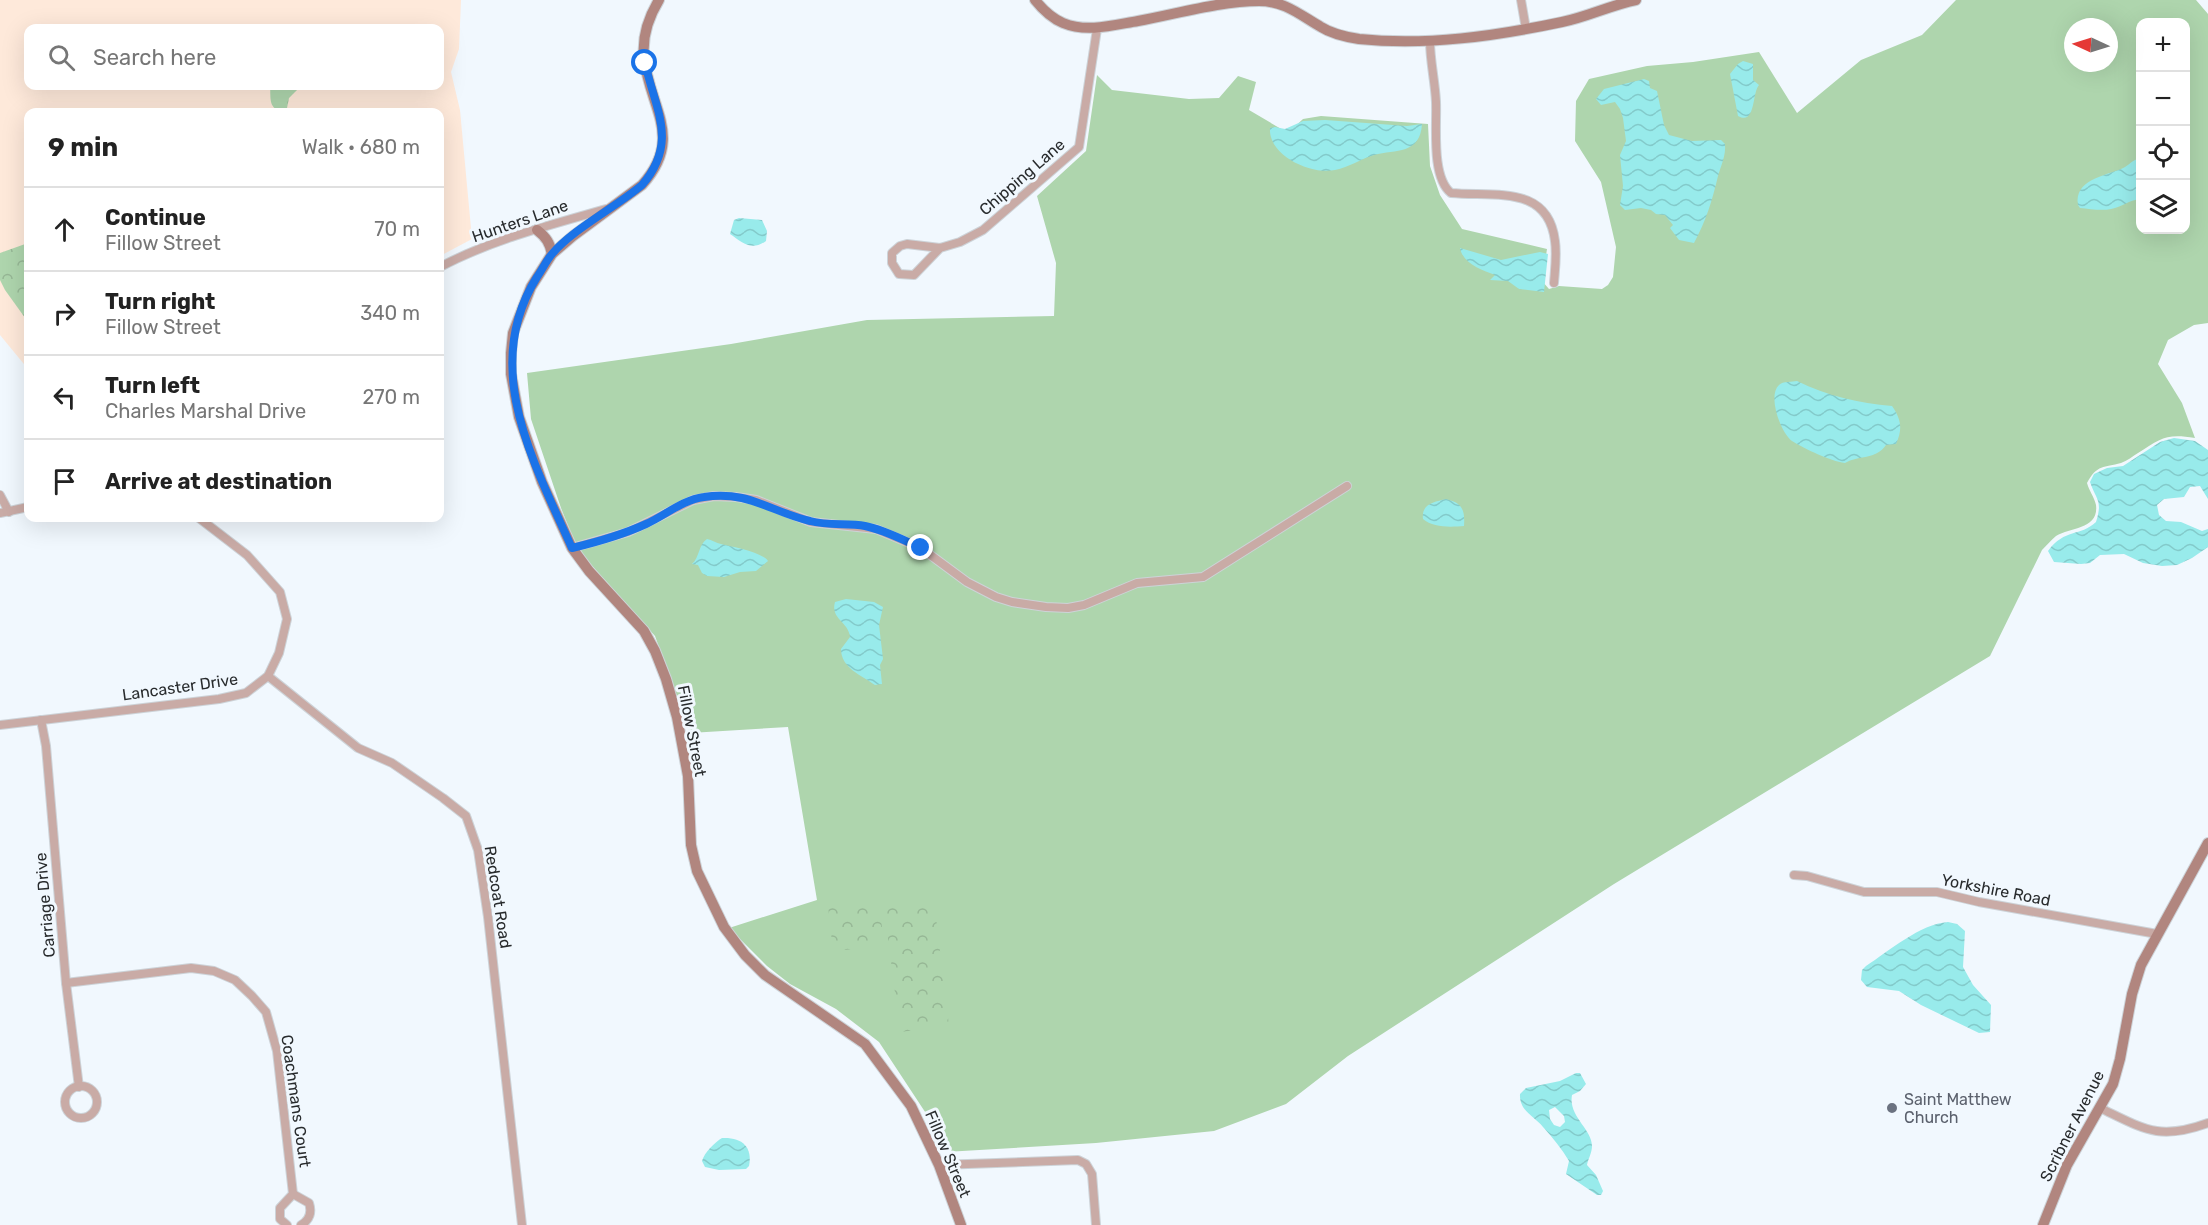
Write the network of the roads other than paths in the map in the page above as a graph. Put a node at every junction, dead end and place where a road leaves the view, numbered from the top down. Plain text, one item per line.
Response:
1 (659, 0) edge
2 (1035, 0) edge
3 (1521, 0) edge
4 (1636, 0) edge
5 (1097, 29) junction
6 (1526, 29) junction
7 (1430, 40) junction
8 (611, 208) junction
9 (537, 230) junction
10 (940, 248) junction
11 (552, 254) junction
12 (444, 265) edge
13 (1554, 283) dead end
14 (1347, 486) dead end
15 (0, 495) edge
16 (24, 508) edge
17 (4, 513) edge
18 (204, 522) edge
19 (572, 548) junction
20 (268, 676) junction
21 (40, 720) junction
22 (0, 724) edge
23 (2208, 843) edge
24 (1794, 875) dead end
25 (2157, 934) junction
26 (66, 983) junction
27 (79, 1087) dead end
28 (2100, 1108) junction
29 (2208, 1123) edge
30 (939, 1165) junction
31 (293, 1194) junction
32 (287, 1225) edge
33 (301, 1225) edge
34 (522, 1225) edge
35 (961, 1225) edge
36 (1096, 1225) edge
37 (2043, 1225) edge

1 - 8 street, Fillow Street
2 - 5 street
3 - 6 street
4 - 6 street
5 - 7 street
5 - 10 street, Chipping Lane
6 - 7 street
7 - 13 street
8 - 9 street, Hunters Lane
8 - 11 street, Fillow Street
9 - 11 street
9 - 12 street, Hunters Lane
10 - 10 street, Chipping Lane
11 - 19 street, Fillow Street
14 - 19 street
15 - 17 street
16 - 17 street
18 - 20 street
19 - 30 street, Fillow Street
20 - 21 street, Lancaster Drive
20 - 34 street, Redcoat Road
21 - 22 street, Lancaster Drive
21 - 26 street, Carriage Drive
23 - 25 street, Scribner Avenue
24 - 25 street, Yorkshire Road
25 - 28 street, Scribner Avenue
26 - 27 street, Carriage Drive
26 - 31 street, Coachmans Court
28 - 29 street
28 - 37 street, Scribner Avenue
30 - 35 street, Fillow Street
30 - 36 street
31 - 32 street
31 - 33 street

